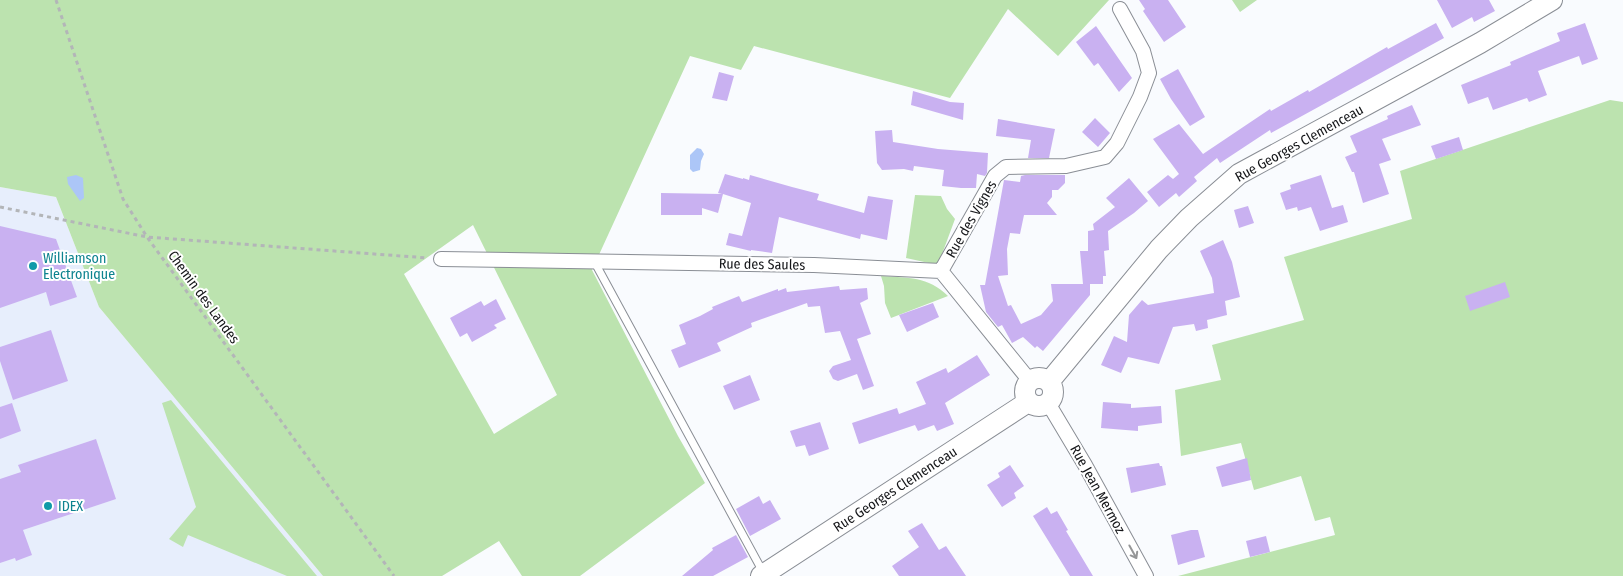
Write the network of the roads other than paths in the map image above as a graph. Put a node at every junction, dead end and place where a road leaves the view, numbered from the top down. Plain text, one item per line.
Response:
1 (1552, 0) edge
2 (1120, 9) dead end
3 (441, 259) road end
4 (594, 260) junction
5 (941, 271) junction
6 (1039, 381) junction
7 (1038, 403) junction
8 (762, 575) edge
9 (1146, 576) edge

1 - 6 street, Rue Georges Clemenceau
2 - 5 street, Rue des Vignes
3 - 4 street, Rue des Saules
4 - 5 street, Rue des Saules
4 - 8 lane
5 - 6 street
6 - 7 street
7 - 8 street, Rue Georges Clemenceau
7 -> 9 street, Rue Jean Mermoz

